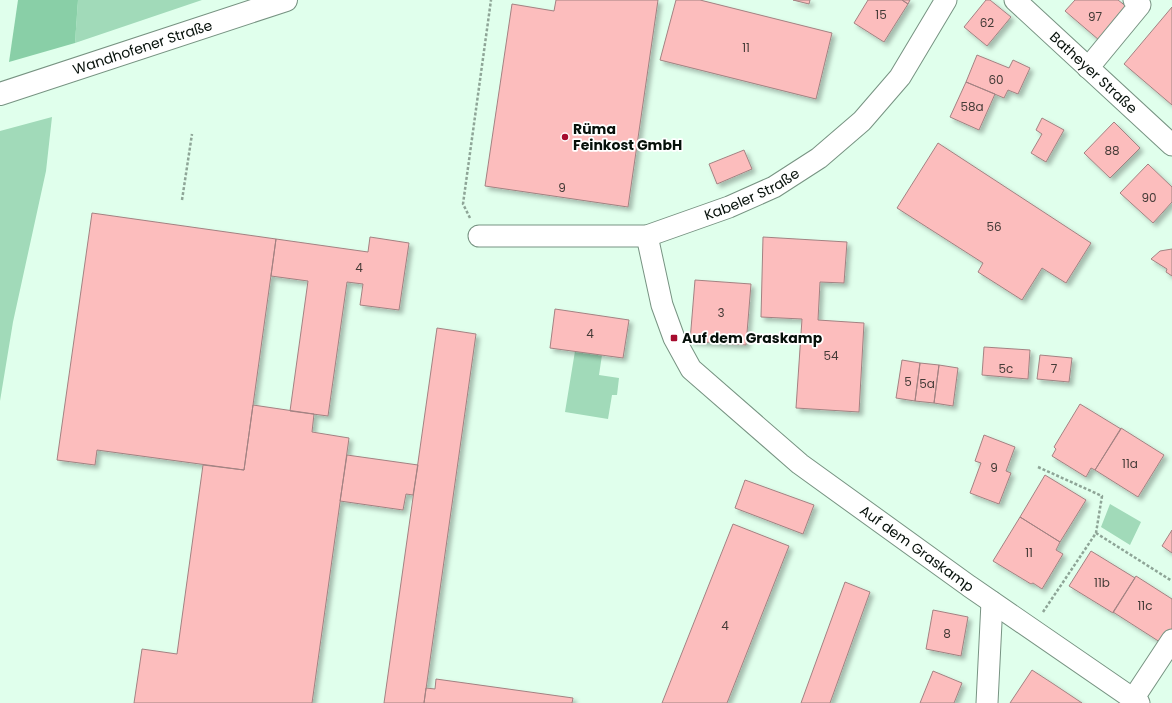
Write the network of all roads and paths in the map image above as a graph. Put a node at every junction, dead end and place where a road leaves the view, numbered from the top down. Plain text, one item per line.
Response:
1 (286, 0) edge
2 (491, 0) edge
3 (946, 0) edge
4 (1015, 0) edge
5 (1134, 0) edge
6 (1088, 68) junction
7 (0, 94) edge
8 (192, 134) dead end
9 (1172, 145) edge
10 (182, 200) dead end
11 (479, 236) joint
12 (647, 236) junction
13 (1038, 467) dead end
14 (1096, 533) junction
15 (1172, 581) edge
16 (992, 602) junction
17 (1033, 629) junction
18 (1172, 640) edge
19 (1136, 701) edge
20 (987, 703) edge

1 - 7 main road, Wandhofener Straße
2 - 11 path
3 - 12 street, Kabeler Straße
4 - 6 street, Batheyer Straße
5 - 6 street
6 - 9 street, Batheyer Straße
8 - 10 path
11 - 12 street, Kabeler Straße
12 - 16 street, Auf dem Graskamp
13 - 14 path
14 - 15 path
14 - 17 path
16 - 17 street, Auf dem Graskamp
16 - 20 street
17 - 19 street, Auf dem Graskamp
18 - 19 street, Auf dem Graskamp

